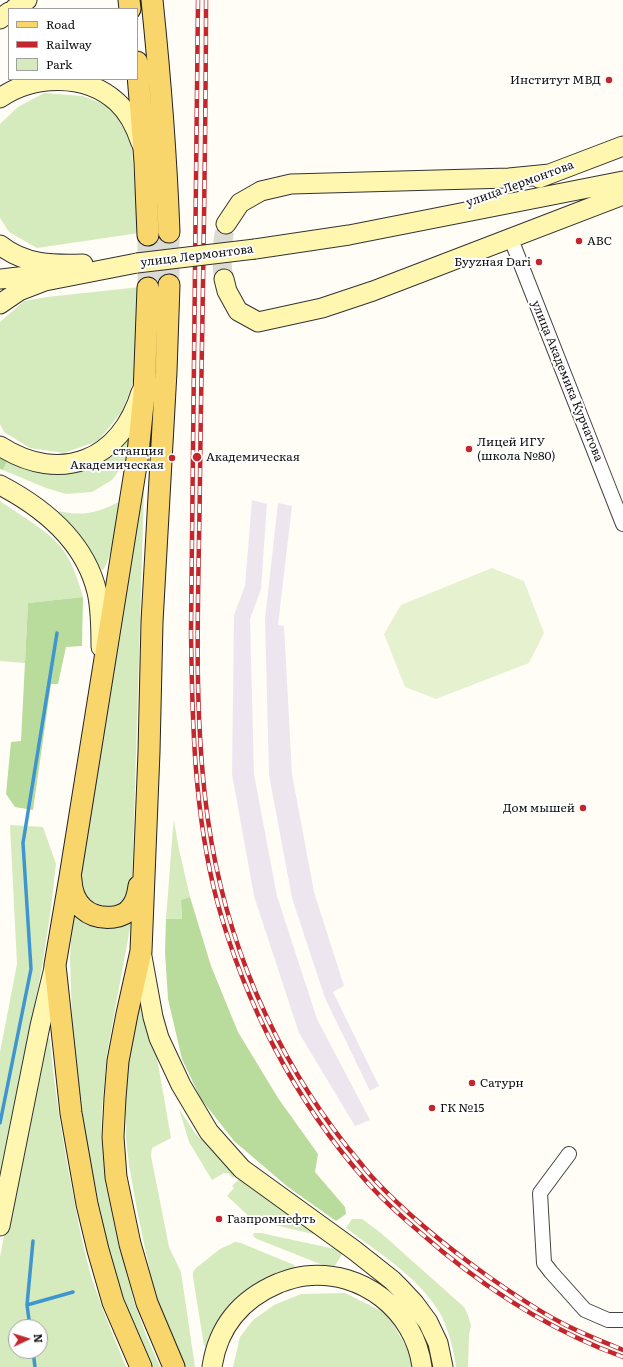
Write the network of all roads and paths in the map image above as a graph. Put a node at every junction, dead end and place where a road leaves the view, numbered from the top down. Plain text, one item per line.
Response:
1 (27, 0) edge
2 (152, 0) edge
3 (15, 8) edge
4 (8, 13) edge
5 (0, 19) edge
6 (138, 74) edge
7 (0, 98) edge
8 (623, 146) edge
9 (145, 162) junction
10 (550, 174) junction
11 (623, 180) edge
12 (623, 195) edge
13 (226, 224) tunnel mouth
14 (393, 226) junction
15 (169, 232) tunnel mouth
16 (148, 235) tunnel mouth
17 (511, 239) junction
18 (0, 245) edge
19 (137, 263) junction
20 (0, 279) edge
21 (224, 279) tunnel mouth
22 (169, 285) tunnel mouth
23 (148, 288) tunnel mouth
24 (0, 304) edge
25 (145, 371) junction
26 (0, 446) edge
27 (0, 484) edge
28 (623, 524) edge
29 (100, 687) junction
30 (144, 862) junction
31 (70, 877) junction
32 (141, 951) junction
33 (55, 965) junction
34 (569, 1154) dead end
35 (0, 1226) edge
36 (623, 1320) edge
37 (141, 1367) edge
38 (174, 1367) edge
39 (212, 1367) edge
40 (422, 1367) edge
41 (443, 1367) edge

1 - 3 main road
2 - 15 main road
4 - 5 main road
6 - 9 main road
7 - 9 main road
8 - 10 main road, улица Лермонтова
9 - 16 main road
10 - 13 main road
10 - 14 main road, улица Лермонтова
11 - 14 main road, улица Лермонтова
12 - 17 main road
14 - 19 main road, улица Лермонтова, bridge
17 - 21 main road
17 - 28 street, улица Академика Курчатова
18 - 19 main road
19 - 20 main road, улица Лермонтова
19 - 24 main road
22 - 30 main road
23 - 25 main road
25 - 26 main road
25 - 29 main road
27 - 29 main road
29 - 31 main road
30 - 31 main road
30 - 32 main road
31 - 33 main road
32 - 38 main road
32 - 41 main road
33 - 35 main road
33 - 37 main road
34 - 36 street
39 - 40 main road

